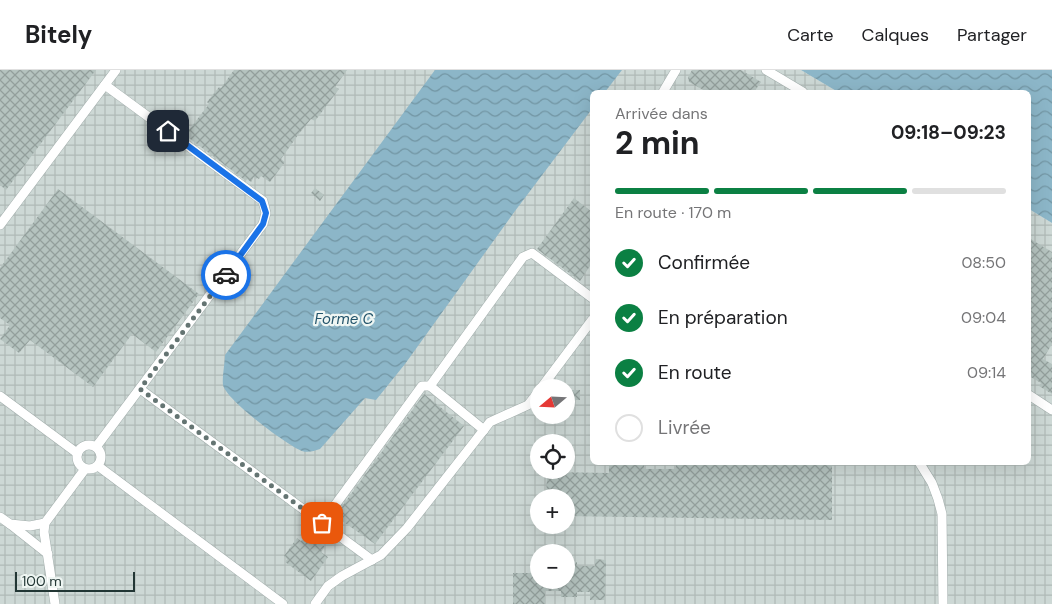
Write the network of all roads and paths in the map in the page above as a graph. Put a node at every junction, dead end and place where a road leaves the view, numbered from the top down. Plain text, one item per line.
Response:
1 (116, 70) edge
2 (676, 70) edge
3 (766, 70) edge
4 (105, 85) junction
5 (664, 90) edge
6 (800, 90) edge
7 (0, 225) edge
8 (590, 296) edge
9 (590, 323) edge
10 (548, 379) edge
11 (430, 386) junction
12 (140, 389) junction
13 (0, 396) edge
14 (1031, 396) edge
15 (530, 402) edge
16 (1052, 410) edge
17 (484, 430) junction
18 (96, 447) junction
19 (77, 453) junction
20 (921, 465) edge
21 (98, 466) junction
22 (84, 469) junction
23 (0, 517) edge
24 (45, 523) junction
25 (322, 523) junction
26 (10, 524) junction
27 (48, 554) junction
28 (372, 560) junction
29 (55, 604) edge
30 (283, 604) edge
31 (315, 604) edge
32 (942, 604) edge

1 - 4 street
2 - 5 street
3 - 6 street
4 - 7 street
4 - 12 street
8 - 11 street
9 - 10 street
11 - 17 street
11 - 25 street
12 - 18 street
12 - 25 street
13 - 19 street
14 - 16 street
15 - 17 street
17 - 28 street
18 - 19 street
18 - 21 street
19 - 22 street
20 - 32 street
21 - 22 street
21 - 30 street
22 - 24 street
23 - 26 street
24 - 26 street
24 - 27 street
25 - 28 street
26 - 27 street
27 - 29 street
28 - 31 street

